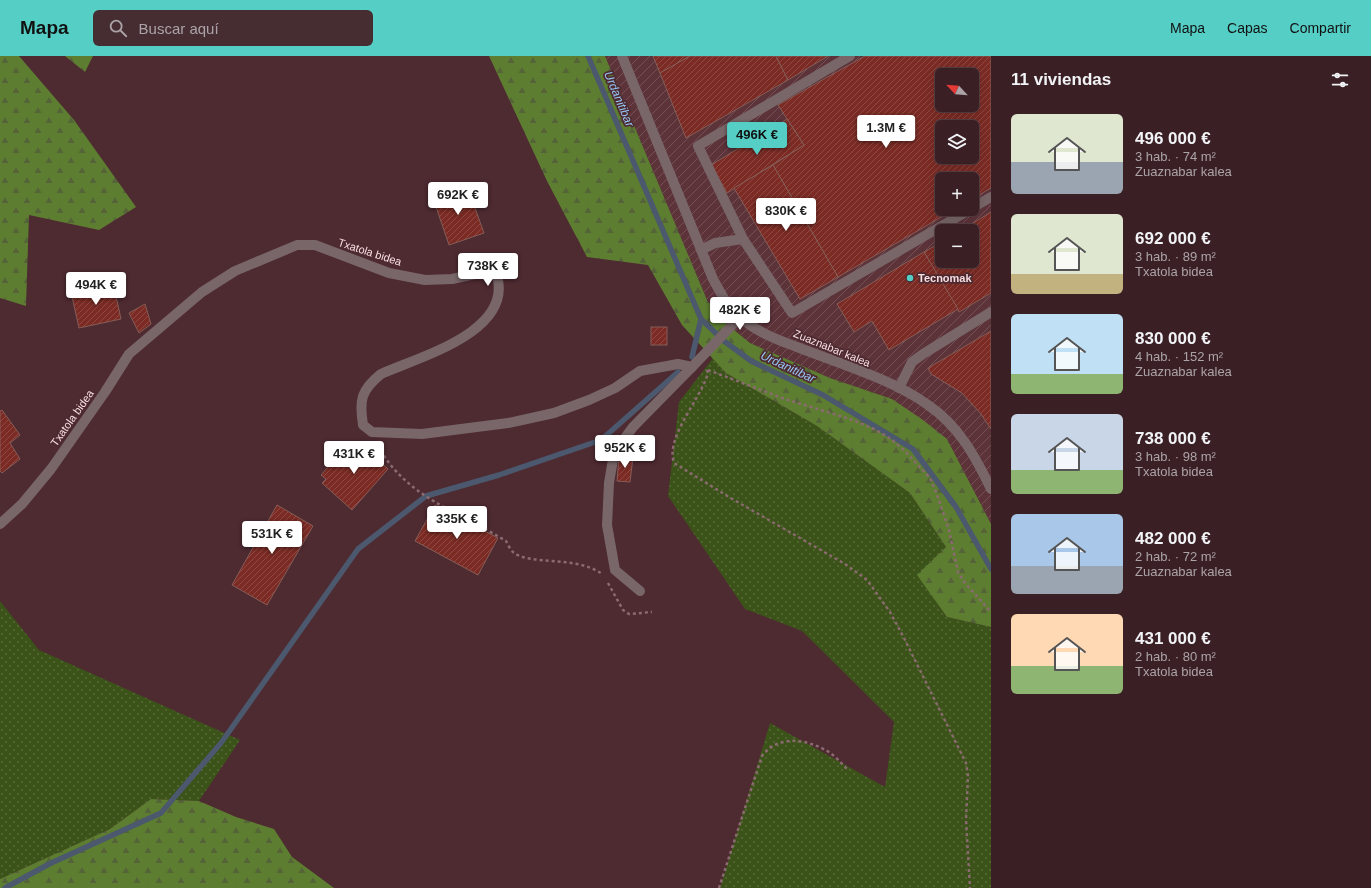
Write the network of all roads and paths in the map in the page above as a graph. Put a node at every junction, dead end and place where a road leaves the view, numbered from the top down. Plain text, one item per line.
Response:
1 (622, 56) edge
2 (850, 56) edge
3 (991, 197) edge
4 (979, 205) edge
5 (960, 216) edge
6 (743, 239) junction
7 (701, 250) junction
8 (991, 312) edge
9 (740, 317) junction
10 (692, 367) junction
11 (706, 369) junction
12 (899, 388) junction
13 (372, 432) junction
14 (991, 489) edge
15 (0, 524) edge
16 (640, 591) dead end
17 (652, 612) dead end
18 (991, 612) edge
19 (847, 769) dead end
20 (719, 888) edge
21 (970, 888) edge

1 - 7 street, Zuaznabar kalea
2 - 6 street
3 - 4 street
5 - 6 street
6 - 7 street
7 - 9 street, Zuaznabar kalea
8 - 12 street
9 - 10 street
9 - 12 street, Zuaznabar kalea
10 - 11 path
10 - 13 street
10 - 16 street
11 - 18 path
11 - 21 path
12 - 14 street, Zuaznabar kalea
13 - 15 street, Txatola bidea
13 - 17 path
19 - 20 path

